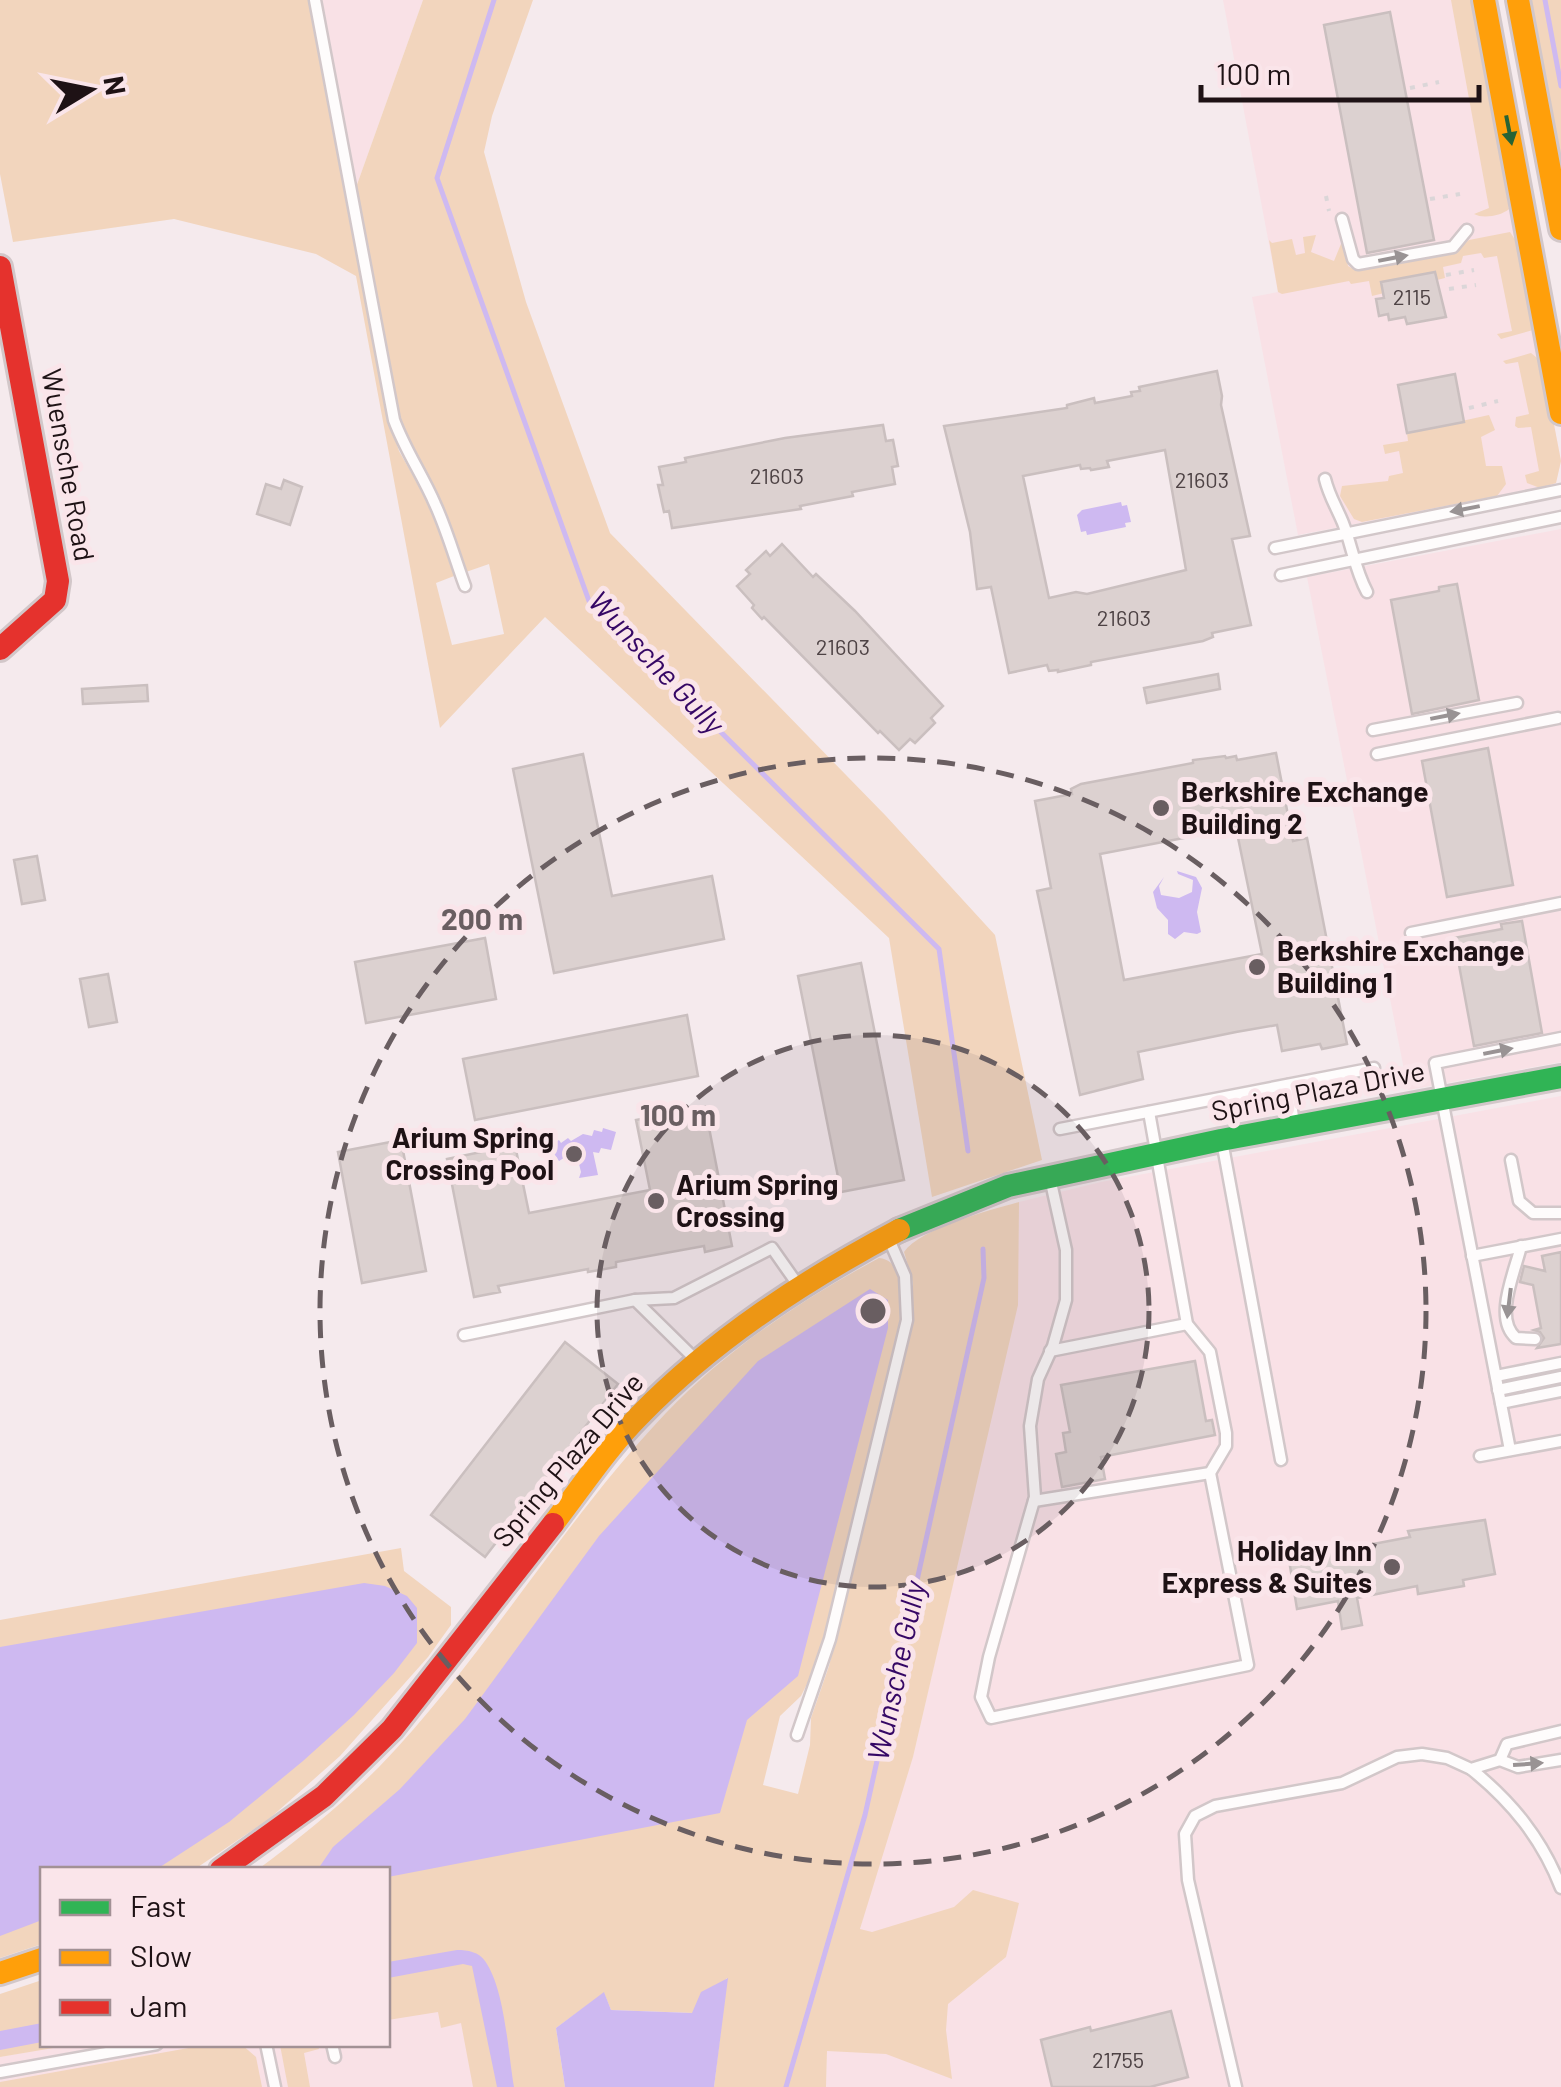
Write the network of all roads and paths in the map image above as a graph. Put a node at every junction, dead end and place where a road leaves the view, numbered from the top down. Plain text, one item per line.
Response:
1 (315, 0) edge
2 (1484, 0) edge
3 (1518, 0) edge
4 (1439, 82) dead end
5 (1410, 88) dead end
6 (1460, 194) dead end
7 (1326, 196) dead end
8 (1430, 199) dead end
9 (1337, 220) joint
10 (1560, 221) edge
11 (1467, 230) dead end
12 (0, 267) edge
13 (1474, 270) dead end
14 (1446, 275) dead end
15 (1476, 284) dead end
16 (1449, 289) dead end
17 (1498, 401) dead end
18 (1469, 408) dead end
19 (1561, 413) edge
20 (1325, 479) dead end
21 (1561, 490) edge
22 (1561, 517) edge
23 (1346, 533) junction
24 (1276, 548) dead end
25 (1354, 560) junction
26 (1281, 575) dead end
27 (465, 586) dead end
28 (1367, 592) dead end
29 (0, 649) edge
30 (1518, 702) dead end
31 (1558, 718) dead end
32 (1373, 730) dead end
33 (1378, 754) dead end
34 (1561, 903) edge
35 (1410, 933) dead end
36 (1561, 1038) edge
37 (1374, 1068) dead end
38 (1561, 1077) edge
39 (1288, 1085) junction
40 (1442, 1098) junction
41 (1149, 1112) junction
42 (1294, 1126) junction
43 (1060, 1129) dead end
44 (1221, 1140) junction
45 (1156, 1153) junction
46 (1511, 1160) dead end
47 (1050, 1177) junction
48 (1561, 1213) edge
49 (888, 1236) junction
50 (1561, 1239) edge
51 (1521, 1246) junction
52 (1472, 1256) junction
53 (798, 1286) junction
54 (635, 1300) junction
55 (1187, 1324) junction
56 (464, 1334) dead end
57 (1536, 1339) dead end
58 (1050, 1351) junction
59 (697, 1361) junction
60 (1561, 1364) edge
61 (1496, 1376) junction
62 (1561, 1377) edge
63 (1498, 1390) junction
64 (1561, 1392) edge
65 (1501, 1403) junction
66 (1561, 1441) edge
67 (1510, 1450) junction
68 (1480, 1456) dead end
69 (1281, 1460) dead end
70 (1210, 1473) junction
71 (1034, 1501) junction
72 (1561, 1731) edge
73 (797, 1735) dead end
74 (1500, 1760) junction
75 (1561, 1760) edge
76 (1471, 1769) junction
77 (225, 1867) edge
78 (1561, 1888) edge
79 (40, 1960) edge
80 (0, 1973) edge
81 (140, 2047) edge
82 (267, 2047) edge
83 (333, 2047) edge
84 (335, 2057) dead end
85 (0, 2072) edge
86 (275, 2087) edge
87 (1236, 2087) edge

1 - 27 lane
2 -> 19 street
3 - 10 street
4 - 5 path
6 - 8 path
7 - 9 path
9 -> 11 lane
12 - 29 street, Wuensche Road
13 - 14 path
15 - 16 path
17 - 18 path
20 - 23 lane
21 -> 23 lane
22 - 25 lane
23 - 24 lane
23 - 25 lane
25 - 26 lane
25 - 28 lane
32 -> 30 lane
31 - 33 lane
34 - 35 lane
40 -> 36 lane
37 - 39 lane
38 - 40 street, Spring Plaza Drive
39 - 41 lane
39 - 42 lane
40 - 42 street, Spring Plaza Drive
40 - 52 lane
41 - 43 lane
41 - 45 lane
42 - 44 street, Spring Plaza Drive
44 - 45 street, Spring Plaza Drive
44 - 69 lane
45 - 47 street, Spring Plaza Drive
45 - 55 lane
46 - 48 lane
47 - 49 street, Spring Plaza Drive
47 - 58 lane
49 - 53 street, Spring Plaza Drive
49 - 73 lane
50 - 51 lane
51 - 52 lane
51 -> 57 lane
52 - 61 lane
53 - 54 lane
53 - 59 street, Spring Plaza Drive
54 - 56 lane
54 - 59 lane
55 - 58 lane
55 - 70 lane
58 - 71 lane
59 - 77 street, Spring Plaza Drive
60 - 61 lane
61 - 63 lane
62 - 63 lane
63 - 65 lane
64 - 65 lane
65 - 67 lane
66 - 67 lane
67 - 68 lane
70 - 71 lane
70 - 71 lane
72 - 74 lane
74 -> 75 lane
74 - 76 lane
76 - 78 lane
76 - 87 lane
79 - 80 street
81 - 85 lane
82 - 86 lane
83 - 84 lane

